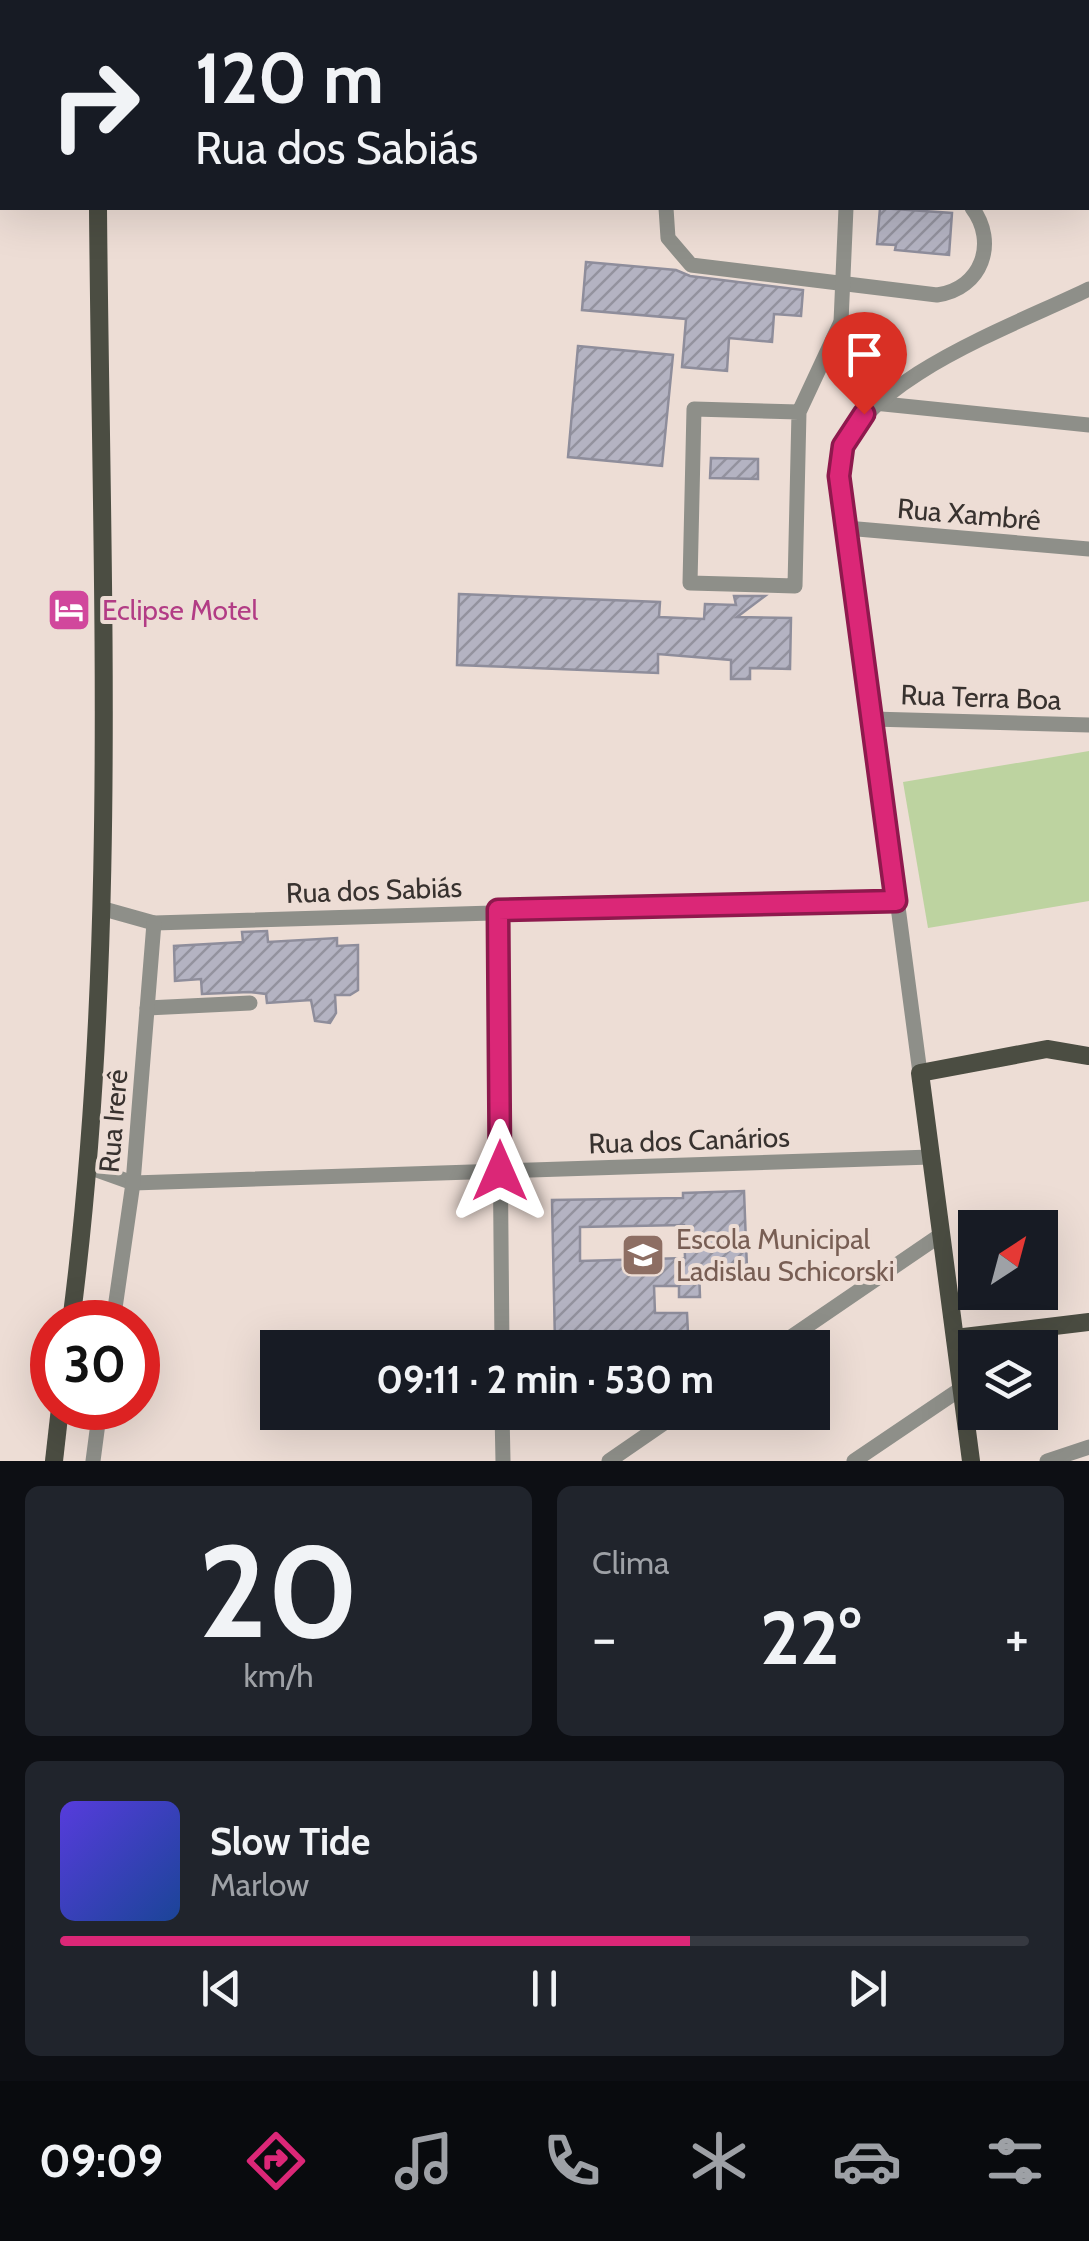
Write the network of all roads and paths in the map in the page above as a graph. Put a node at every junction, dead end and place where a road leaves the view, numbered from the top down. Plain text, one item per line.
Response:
1 (98, 210) edge
2 (666, 210) edge
3 (846, 210) edge
4 (973, 210) edge
5 (843, 284) junction
6 (1089, 289) edge
7 (841, 322) junction
8 (879, 398) junction
9 (799, 412) junction
10 (1089, 425) edge
11 (846, 528) junction
12 (1089, 549) edge
13 (872, 719) junction
14 (1089, 725) edge
15 (896, 901) junction
16 (104, 909) junction
17 (498, 910) junction
18 (154, 923) junction
19 (250, 1003) dead end
20 (147, 1008) junction
21 (1089, 1056) edge
22 (920, 1073) junction
23 (931, 1157) junction
24 (91, 1168) junction
25 (500, 1171) junction
26 (133, 1183) junction
27 (942, 1234) junction
28 (74, 1300) edge
29 (116, 1300) edge
30 (1089, 1322) edge
31 (502, 1330) edge
32 (802, 1330) edge
33 (956, 1338) junction
34 (958, 1355) edge
35 (958, 1391) edge
36 (58, 1430) edge
37 (97, 1430) edge
38 (502, 1430) edge
39 (654, 1430) edge
40 (968, 1430) edge
41 (1089, 1448) edge
42 (54, 1461) edge
43 (92, 1461) edge
44 (502, 1461) edge
45 (609, 1461) edge
46 (854, 1461) edge
47 (972, 1461) edge
48 (1047, 1461) edge

1 - 16 main road
2 - 5 street
3 - 5 street
4 - 5 street
5 - 7 street
6 - 8 street
7 - 8 street
7 - 9 street
8 - 10 street
8 - 11 street
9 - 9 street
11 - 12 street, Rua Xambrê
11 - 13 street
13 - 14 street, Rua Terra Boa
13 - 15 street
15 - 17 street, Rua dos Sabiás
15 - 22 street
16 - 18 street, Rua dos Sabiás
16 - 24 main road
17 - 18 street, Rua dos Sabiás
17 - 25 street
18 - 20 street, Rua Irerê
19 - 20 street
20 - 26 street, Rua Irerê
21 - 22 main road
22 - 23 main road
23 - 25 street, Rua dos Canários
23 - 27 main road
24 - 26 street, Rua dos Canários
24 - 28 main road
25 - 26 street, Rua dos Canários
25 - 31 street
26 - 29 street, Rua Irerê
27 - 32 street
27 - 33 main road
30 - 33 main road
33 - 34 main road
35 - 46 street
36 - 42 main road
37 - 43 street
38 - 44 street
39 - 45 street
40 - 47 main road
41 - 48 street

